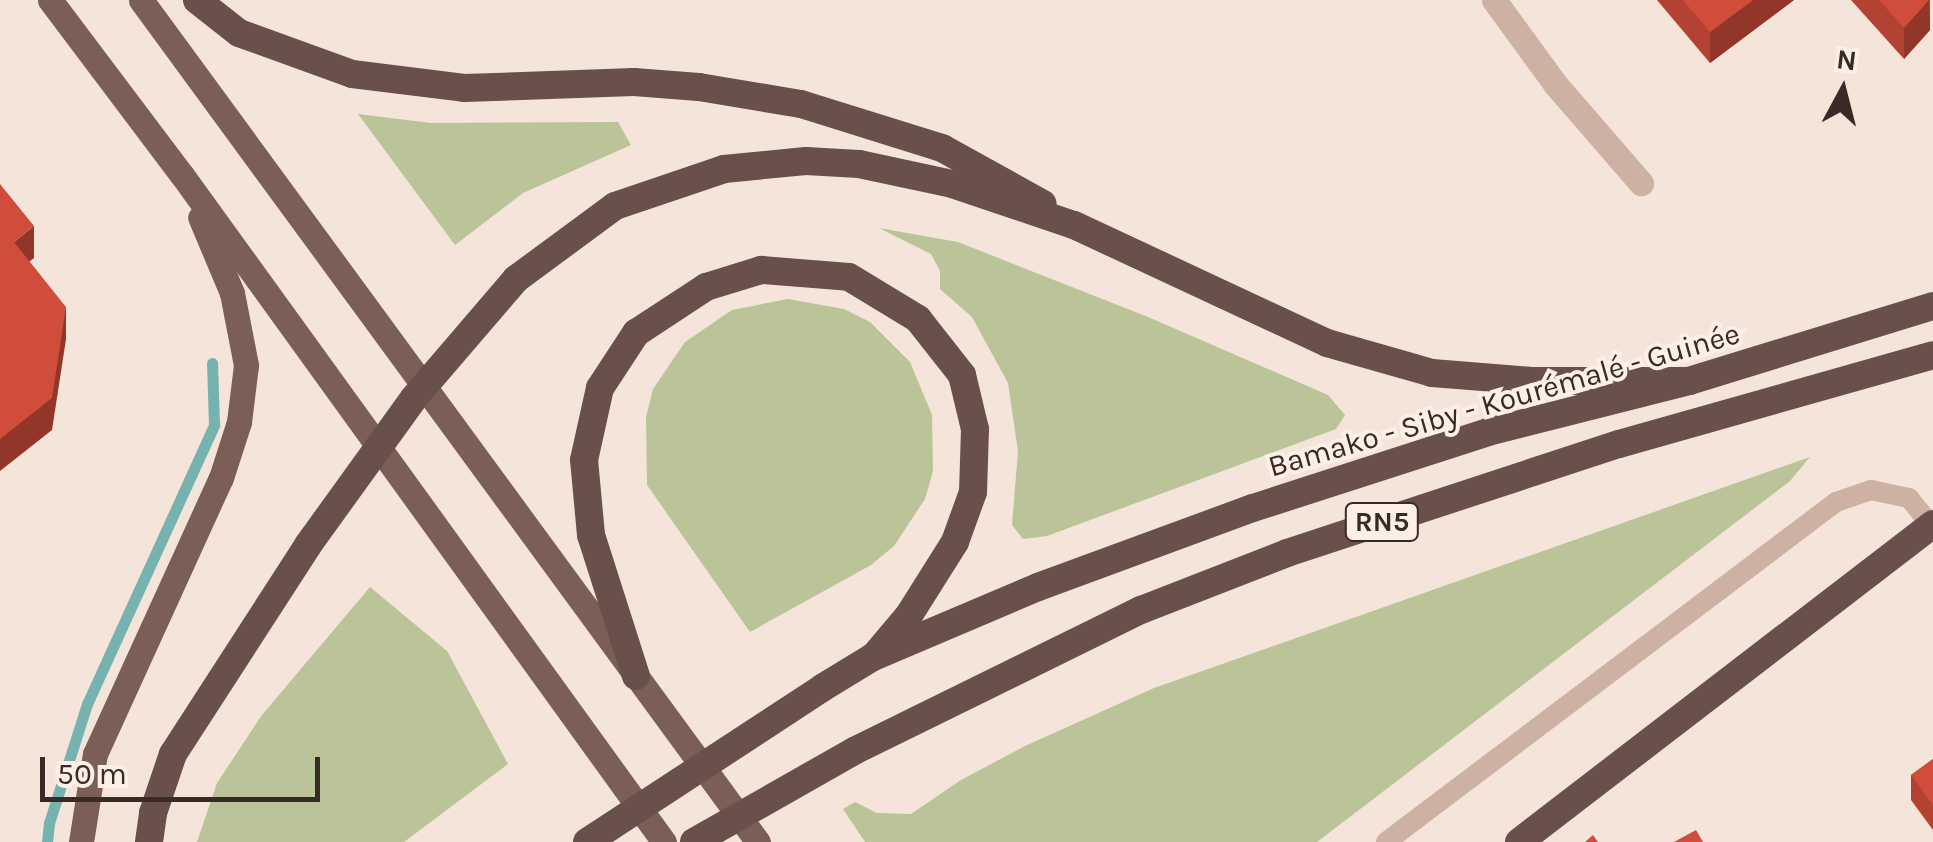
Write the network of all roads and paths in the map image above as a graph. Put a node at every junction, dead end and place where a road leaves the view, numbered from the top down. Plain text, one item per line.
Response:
1 (50, 0) edge
2 (141, 0) edge
3 (197, 0) edge
4 (1494, 0) edge
5 (182, 175) junction
6 (1642, 183) dead end
7 (1074, 226) junction
8 (1925, 310) edge
9 (1933, 355) edge
10 (1689, 380) junction
11 (1932, 525) edge
12 (873, 658) junction
13 (636, 676) junction
14 (81, 842) edge
15 (149, 842) edge
16 (588, 842) edge
17 (664, 842) edge
18 (694, 842) edge
19 (758, 842) edge
20 (1386, 842) edge
21 (1518, 842) edge

1 - 5 main road
2 - 13 main road
3 - 7 highway
4 - 6 street
5 - 14 main road
5 - 17 main road
7 - 10 highway
7 - 15 highway, bridge
8 - 10 highway, Bamako - Siby - Kourémalé - Guinée / RN5
9 - 18 highway, RN5, bridge
10 - 12 highway, Bamako - Siby - Kourémalé - Guinée / RN5
11 - 20 lane
11 - 21 highway
12 - 13 highway
12 - 16 highway, Bamako - Siby - Kourémalé - Guinée / RN5, bridge
13 - 19 main road

